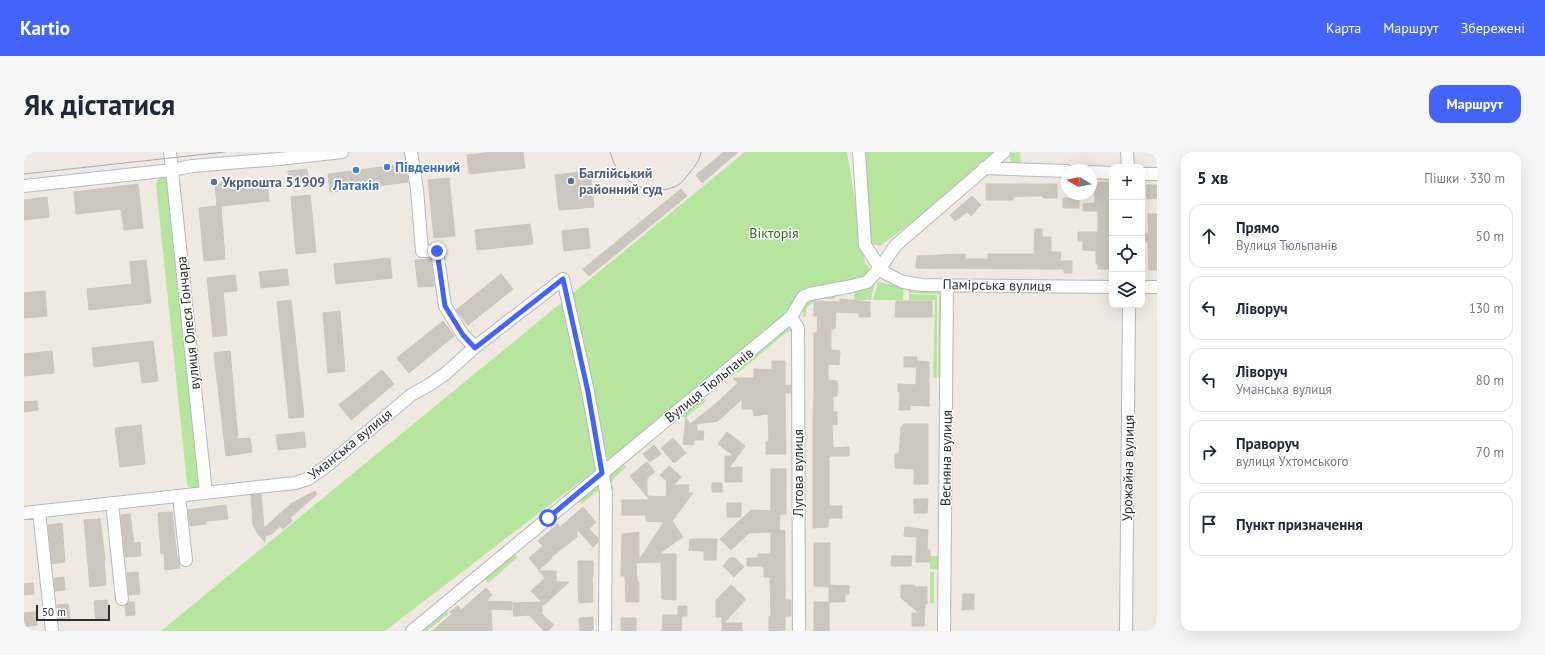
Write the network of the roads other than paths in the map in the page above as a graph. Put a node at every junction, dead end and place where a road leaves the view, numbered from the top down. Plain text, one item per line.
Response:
1 (170, 152) edge
2 (342, 152) edge
3 (411, 152) edge
4 (859, 152) edge
5 (1004, 152) edge
6 (1127, 152) edge
7 (1128, 164) edge
8 (984, 168) junction
9 (172, 170) junction
10 (1061, 171) edge
11 (1097, 172) edge
12 (1109, 173) edge
13 (1145, 174) edge
14 (1157, 174) edge
15 (24, 186) edge
16 (882, 270) junction
17 (947, 285) junction
18 (1109, 287) edge
19 (1145, 287) edge
20 (1157, 287) edge
21 (1129, 308) edge
22 (791, 317) junction
23 (475, 348) junction
24 (602, 473) junction
25 (206, 493) junction
26 (179, 496) junction
27 (112, 503) junction
28 (39, 511) junction
29 (24, 513) edge
30 (186, 560) dead end
31 (122, 599) dead end
32 (52, 631) edge
33 (412, 631) edge
34 (605, 631) edge
35 (799, 631) edge
36 (944, 631) edge
37 (1126, 631) edge

1 - 9 street, вулиця Олеся Гончара
2 - 9 street
3 - 23 street
4 - 16 street
5 - 8 street, Вулиця Тюльпанів
6 - 7 street
8 - 10 street
8 - 16 street, Вулиця Тюльпанів
9 - 15 street
9 - 25 street, вулиця Олеся Гончара
11 - 12 street
13 - 14 street
16 - 17 street, Памірська вулиця
16 - 22 street, Вулиця Тюльпанів
17 - 18 street, Памірська вулиця
17 - 36 street, Весняна вулиця
19 - 20 street
21 - 37 street, Урожайна вулиця
22 - 24 street, Вулиця Тюльпанів
22 - 35 street, Лугова вулиця
23 - 24 street, Уманська вулиця
23 - 25 street, Уманська вулиця
24 - 33 street, Вулиця Тюльпанів
24 - 34 street
25 - 26 street, Уманська вулиця
26 - 27 street, Уманська вулиця
26 - 30 street
27 - 28 street, Уманська вулиця
27 - 31 street
28 - 29 street, Уманська вулиця
28 - 32 street

